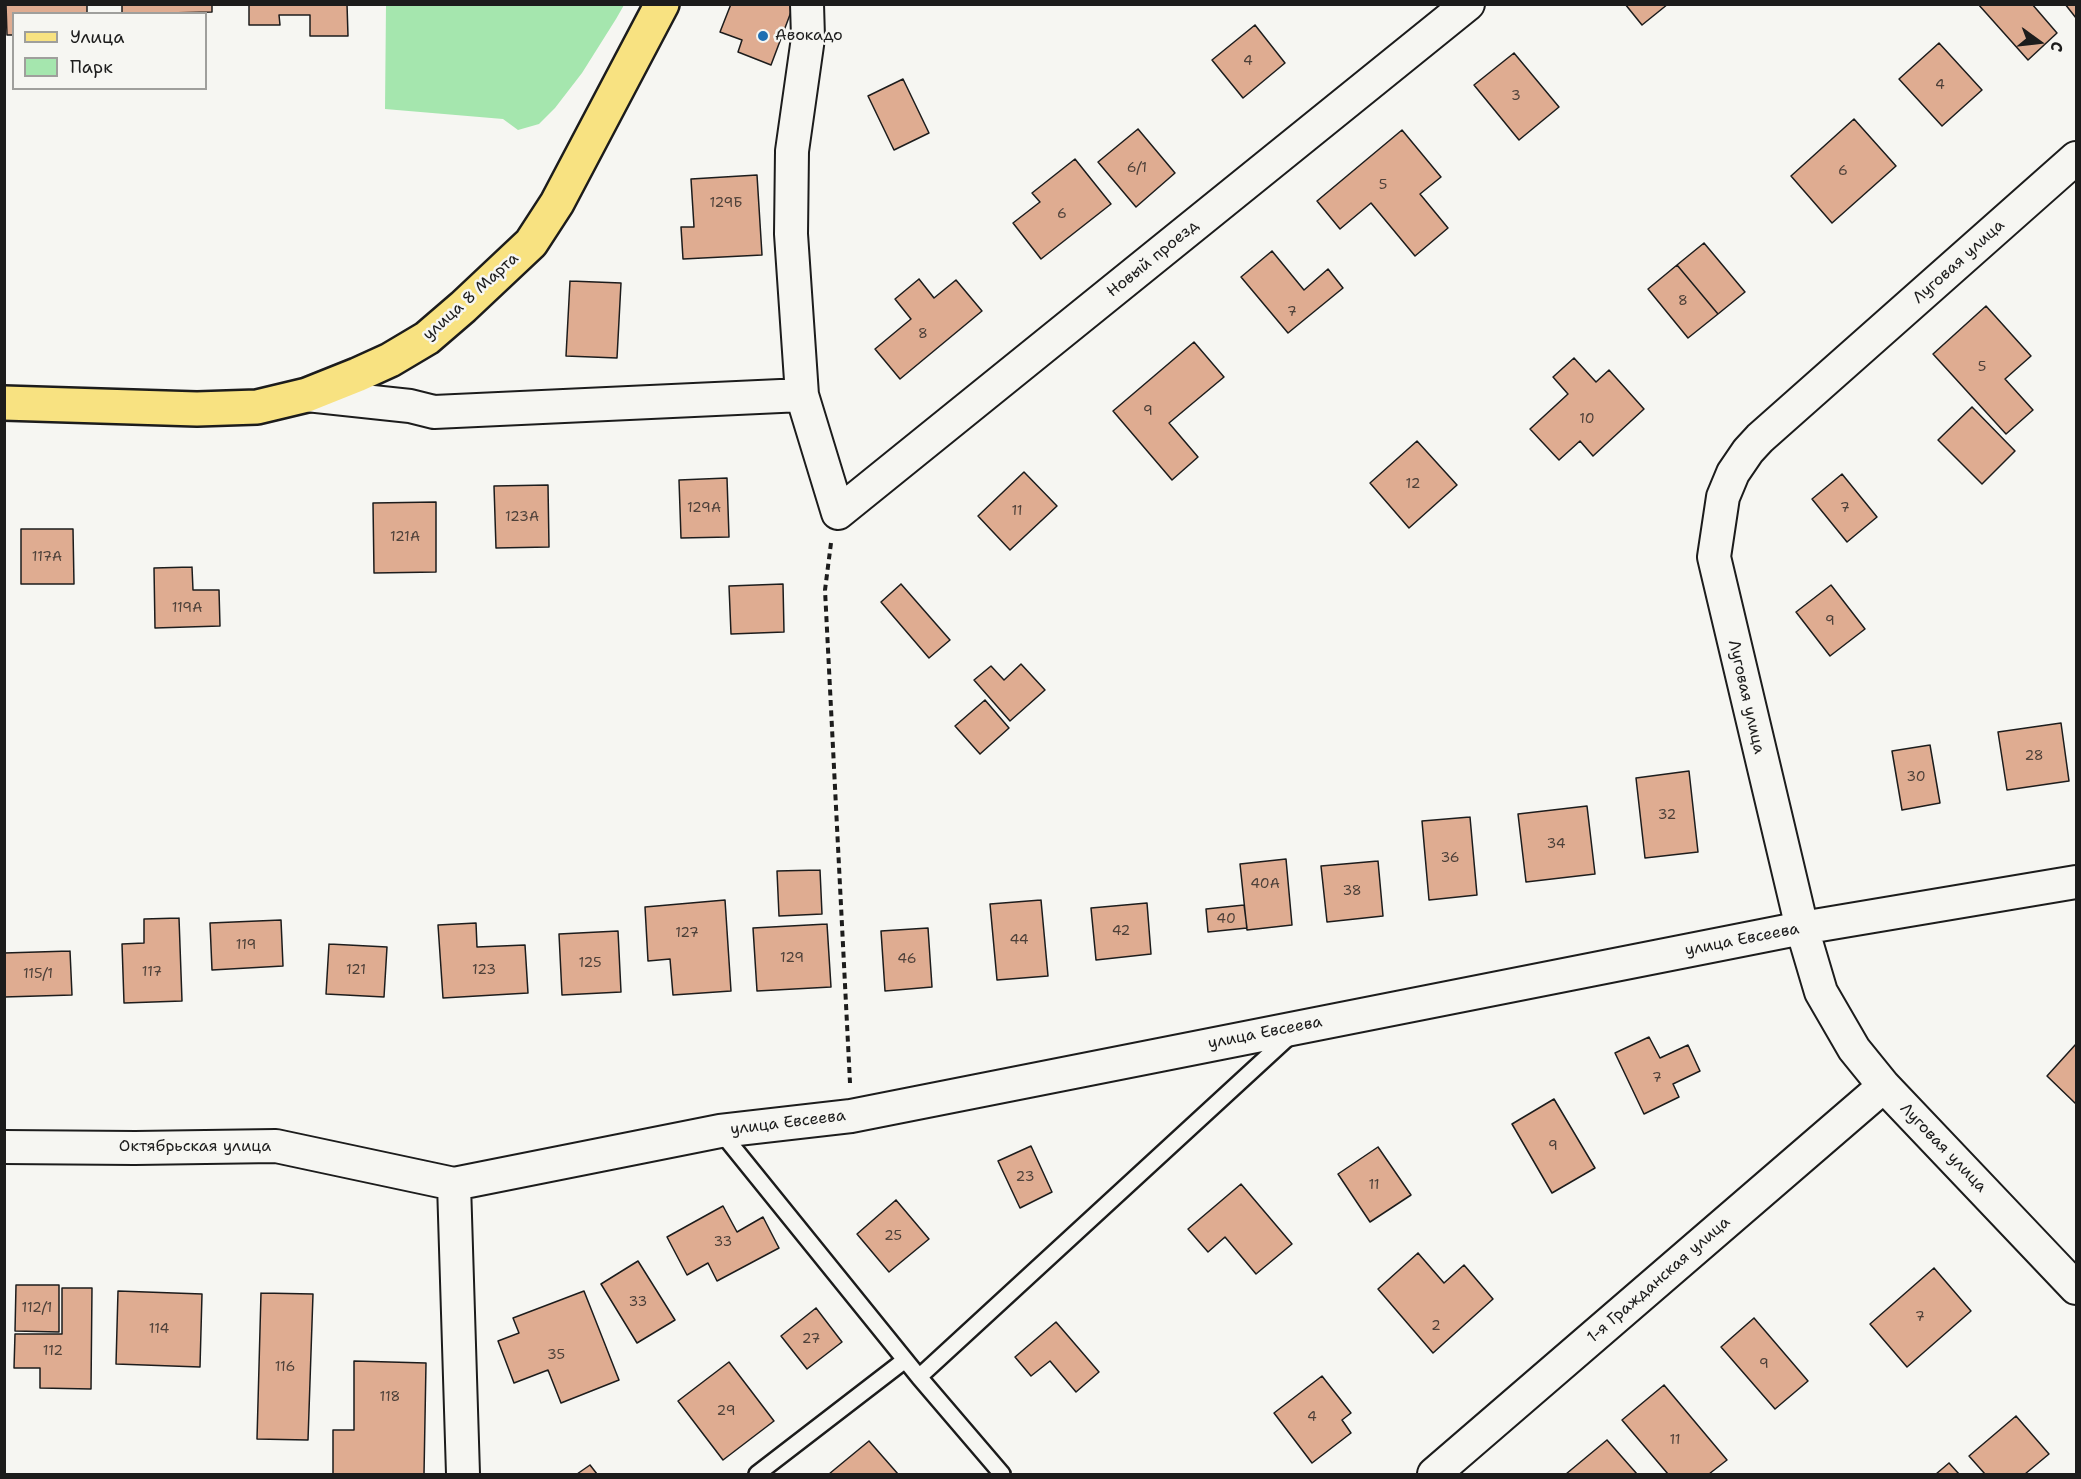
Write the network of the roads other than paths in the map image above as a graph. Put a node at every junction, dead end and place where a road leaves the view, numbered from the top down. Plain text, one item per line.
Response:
1 (662, 4) edge
2 (807, 4) edge
3 (1468, 4) edge
4 (2076, 158) edge
5 (308, 395) junction
6 (802, 395) junction
7 (4, 403) edge
8 (2076, 882) edge
9 (1802, 928) junction
10 (1301, 1026) junction
11 (1884, 1086) junction
12 (720, 1131) junction
13 (4, 1146) edge
14 (454, 1184) junction
15 (2076, 1288) edge
16 (905, 1360) junction
17 (919, 1377) junction
18 (463, 1474) edge
19 (757, 1474) edge
20 (1002, 1474) edge
21 (1434, 1474) edge

1 - 5 main road, улица 8 Марта
2 - 6 street
3 - 6 street, Новый проезд
4 - 9 street, Луговая улица
5 - 6 street
5 - 7 main road, улица 8 Марта
8 - 9 street, улица Евсеева
9 - 10 street, улица Евсеева
9 - 11 street, Луговая улица
10 - 12 street, улица Евсеева
10 - 17 lane
11 - 15 street, Луговая улица
11 - 21 street, 1-я Гражданская улица
12 - 14 street, улица Евсеева
12 - 16 lane
13 - 14 street, Октябрьская улица
14 - 18 street
16 - 17 lane
16 - 19 lane
17 - 20 lane

